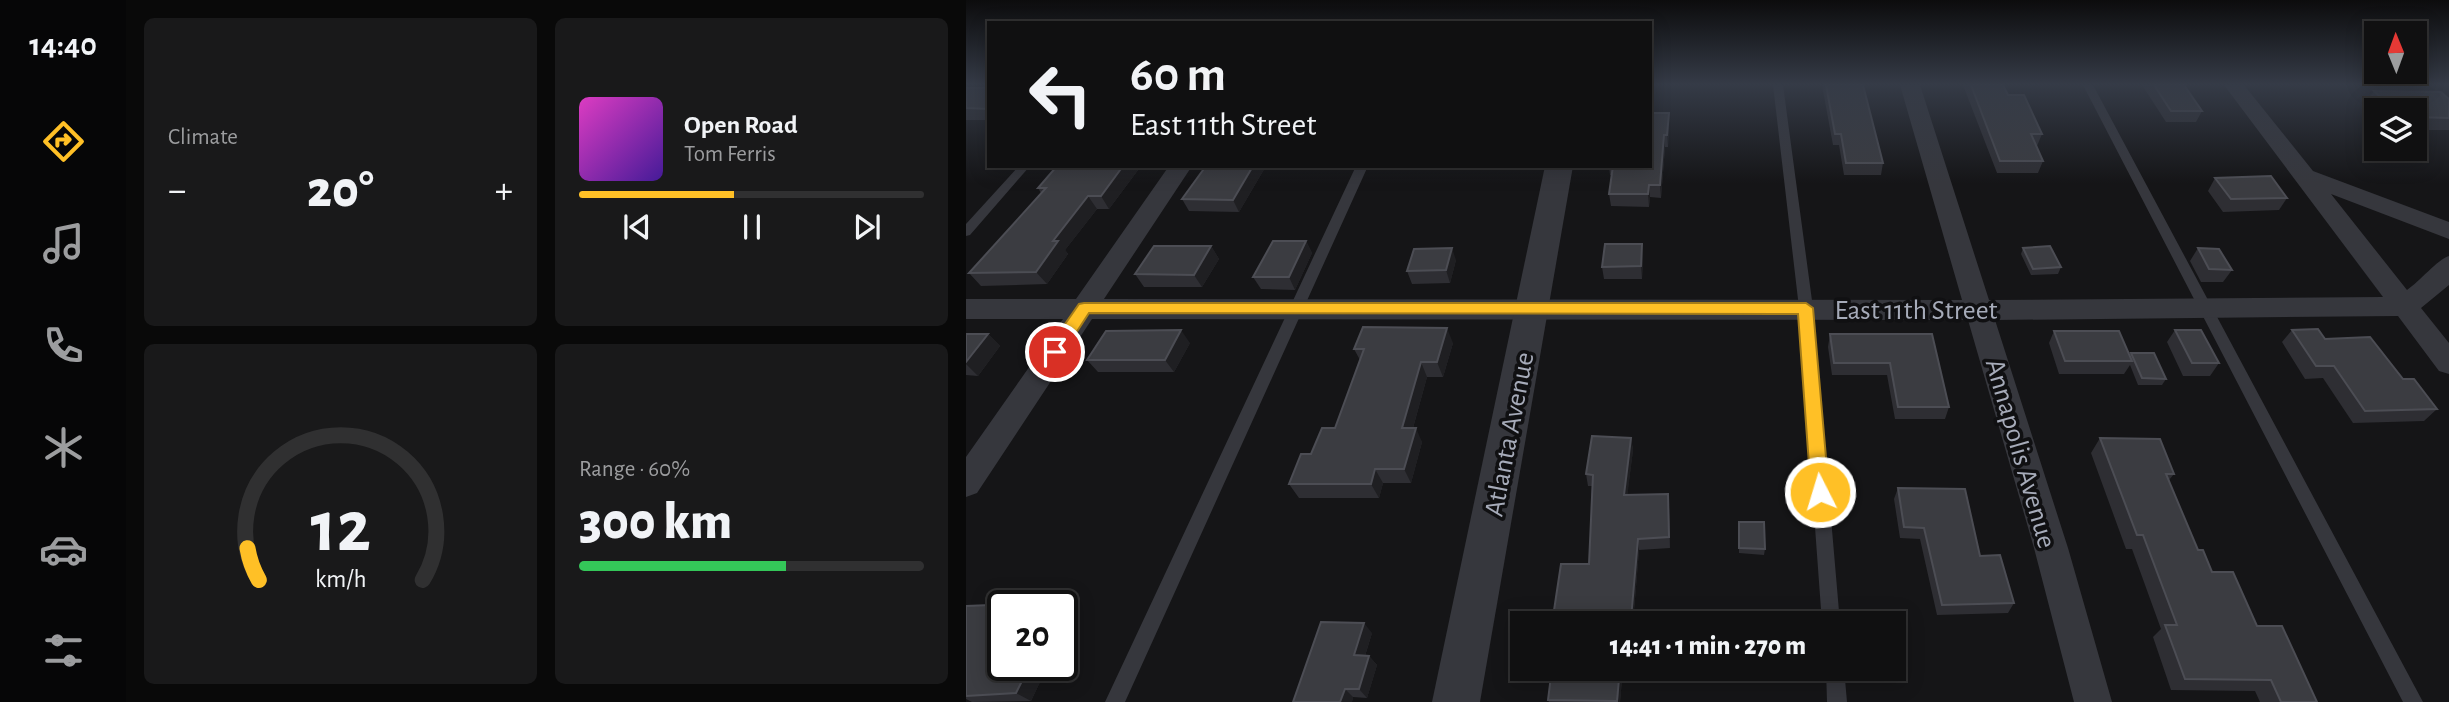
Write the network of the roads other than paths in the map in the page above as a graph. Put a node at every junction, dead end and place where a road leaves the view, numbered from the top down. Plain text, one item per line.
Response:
1 (1782, 118) edge
2 (1920, 118) edge
3 (2105, 118) edge
4 (2259, 118) edge
5 (1023, 168) edge
6 (1180, 168) edge
7 (1361, 168) edge
8 (1559, 168) edge
9 (2302, 175) junction
10 (2449, 231) edge
11 (966, 232) edge
12 (2449, 265) edge
13 (2405, 306) junction
14 (1532, 307) junction
15 (1084, 308) junction
16 (1296, 308) junction
17 (1806, 308) junction
18 (966, 309) edge
19 (2207, 309) junction
20 (1980, 310) junction
21 (2449, 363) edge
22 (966, 483) edge
23 (1830, 611) edge
24 (1836, 681) edge
25 (1115, 702) edge
26 (1456, 702) edge
27 (1837, 702) edge
28 (2093, 702) edge
29 (2413, 702) edge

1 - 17 lane
2 - 20 street, Annapolis Avenue
3 - 19 lane
4 - 9 street
5 - 11 lane
6 - 15 street
7 - 16 lane
8 - 14 street, Atlanta Avenue
9 - 10 street
9 - 13 street
12 - 13 street
13 - 19 street, East 11th Street
13 - 21 street
14 - 16 street, East 11th Street
14 - 17 street, East 11th Street
14 - 26 street, Atlanta Avenue
15 - 16 street, East 11th Street
15 - 18 street, East 11th Street
15 - 22 street
16 - 25 lane
17 - 20 street, East 11th Street
17 - 23 lane
19 - 20 street, East 11th Street
19 - 29 lane
20 - 28 street, Annapolis Avenue
24 - 27 lane

